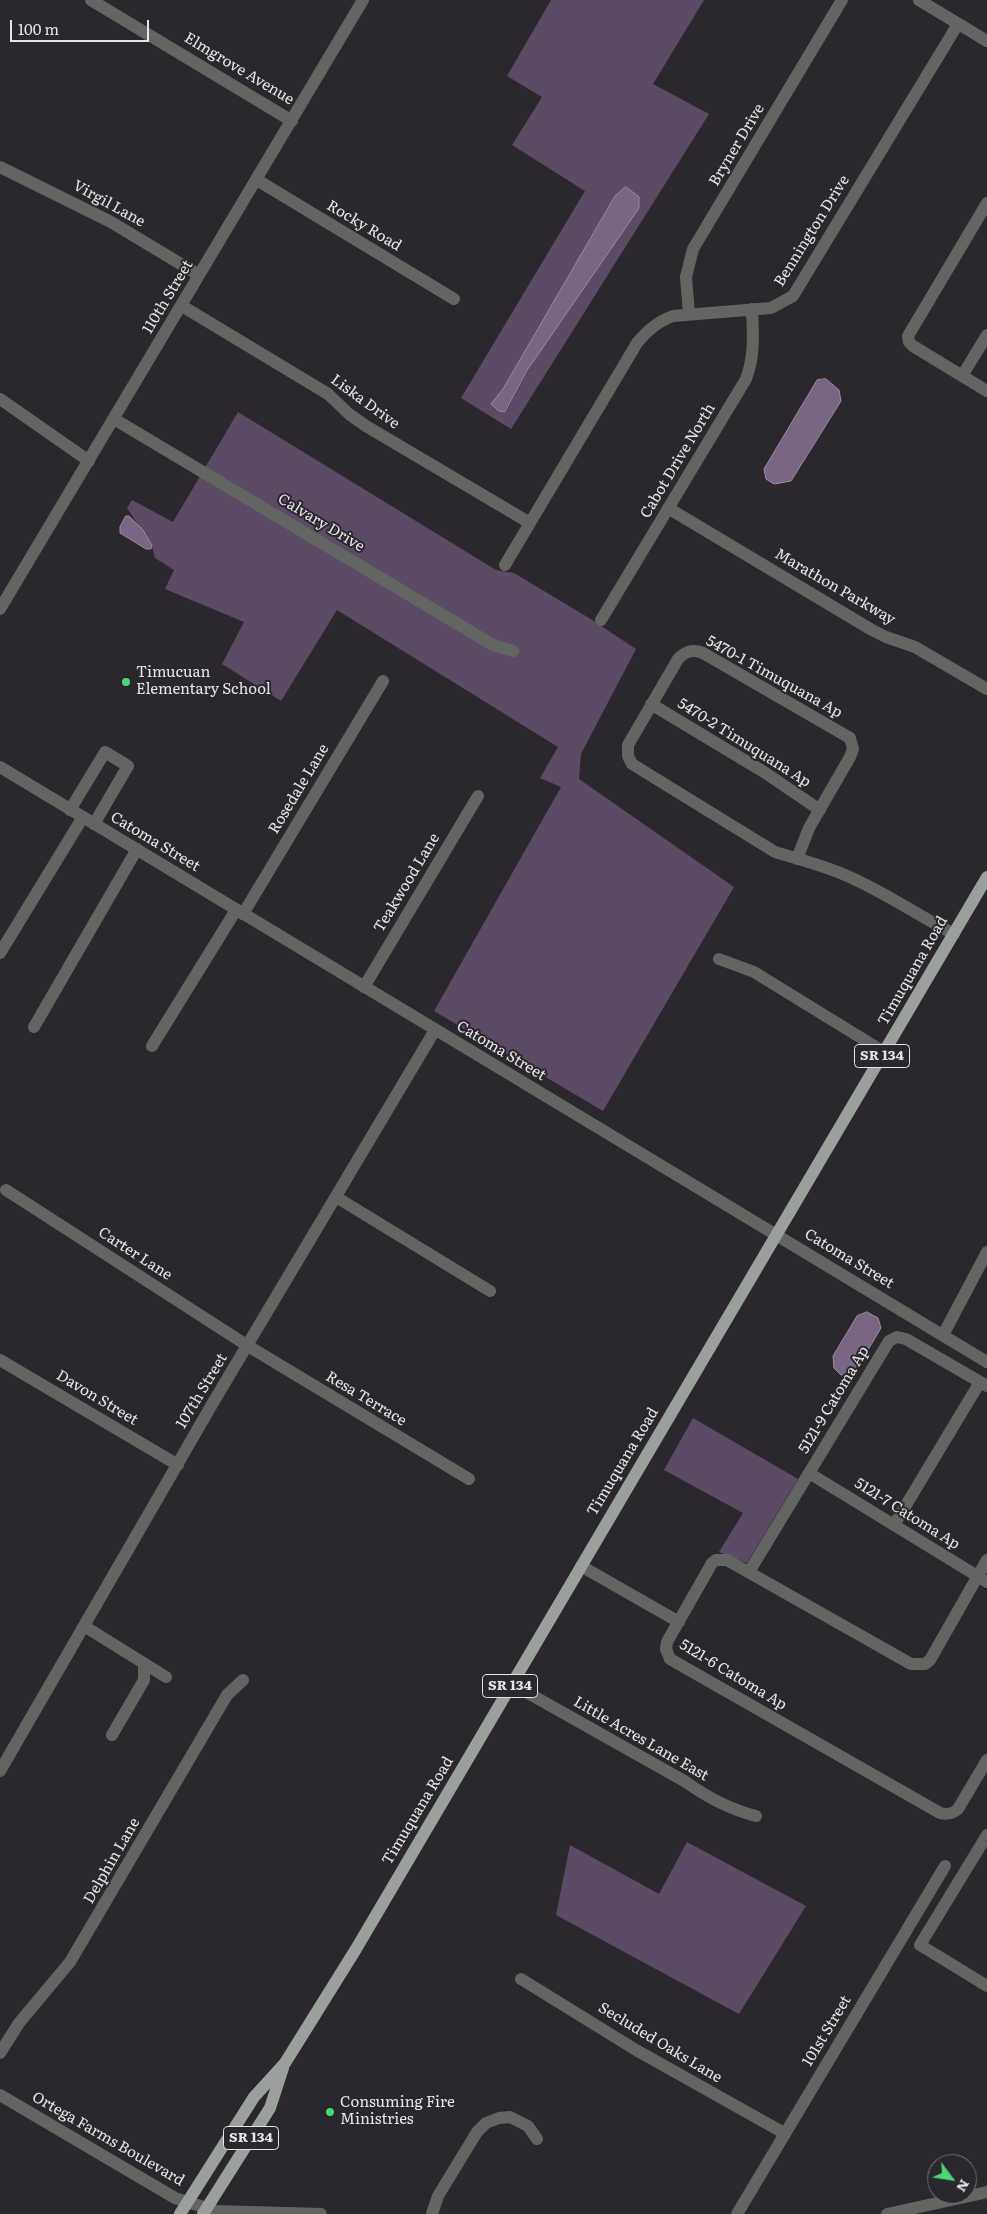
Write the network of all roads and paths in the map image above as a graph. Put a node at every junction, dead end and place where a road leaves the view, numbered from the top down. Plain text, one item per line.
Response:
1 (91, 0) edge
2 (364, 0) edge
3 (842, 0) edge
4 (920, 0) edge
5 (958, 24) junction
6 (987, 41) edge
7 (292, 120) junction
8 (0, 167) edge
9 (256, 180) junction
10 (987, 203) edge
11 (199, 276) junction
12 (454, 299) dead end
13 (182, 306) junction
14 (752, 309) junction
15 (689, 314) junction
16 (987, 334) edge
17 (962, 376) junction
18 (987, 391) edge
19 (0, 399) edge
20 (114, 419) junction
21 (89, 461) junction
22 (668, 508) junction
23 (530, 524) junction
24 (505, 565) dead end
25 (0, 610) edge
26 (601, 620) dead end
27 (513, 651) dead end
28 (383, 681) dead end
29 (987, 689) edge
30 (651, 704) junction
31 (0, 767) edge
32 (478, 796) dead end
33 (70, 810) junction
34 (820, 810) junction
35 (88, 820) junction
36 (137, 849) junction
37 (797, 859) junction
38 (987, 877) edge
39 (240, 912) junction
40 (954, 934) junction
41 (0, 953) edge
42 (719, 959) dead end
43 (364, 986) junction
44 (34, 1027) dead end
45 (435, 1030) junction
46 (152, 1046) dead end
47 (884, 1052) junction
48 (6, 1190) dead end
49 (336, 1197) junction
50 (776, 1235) junction
51 (987, 1252) edge
52 (490, 1292) dead end
53 (943, 1335) junction
54 (248, 1346) junction
55 (0, 1360) edge
56 (987, 1362) edge
57 (984, 1384) edge
58 (178, 1465) junction
59 (809, 1473) junction
60 (468, 1479) dead end
61 (894, 1525) junction
62 (987, 1560) edge
63 (581, 1566) junction
64 (749, 1572) junction
65 (982, 1579) edge
66 (679, 1622) junction
67 (84, 1626) junction
68 (144, 1664) junction
69 (166, 1677) dead end
70 (244, 1680) dead end
71 (512, 1684) junction
72 (112, 1735) dead end
73 (987, 1760) edge
74 (0, 1771) edge
75 (756, 1816) dead end
76 (987, 1835) edge
77 (946, 1866) dead end
78 (521, 1979) dead end
79 (987, 1986) edge
80 (0, 2053) edge
81 (285, 2063) junction
82 (0, 2095) edge
83 (784, 2133) junction
84 (537, 2139) dead end
85 (987, 2192) edge
86 (188, 2202) junction
87 (204, 2211) edge
88 (180, 2214) edge
89 (316, 2214) edge
90 (321, 2214) edge
91 (432, 2214) edge
92 (737, 2214) edge
93 (887, 2214) edge

1 - 7 street, Elmgrove Avenue
2 - 7 street, 110th Street
3 - 15 street, Bryner Drive
4 - 5 street
5 - 6 street
5 - 14 street, Bennington Drive
7 - 9 street, 110th Street
8 - 11 street, Virgil Lane
9 - 11 street, 110th Street
9 - 12 street, Rocky Road
10 - 17 street
11 - 13 street, 110th Street
13 - 20 street, 110th Street
13 - 23 street, Liska Drive
14 - 15 street, Bennington Drive
14 - 22 street, Cabot Drive North
15 - 23 street, Bennington Drive
16 - 17 street
17 - 18 street
19 - 21 street
20 - 21 street, 110th Street
20 - 27 street, Calvary Drive
21 - 25 street, 110th Street
22 - 26 street, Cabot Drive North
22 - 29 street, Marathon Parkway
23 - 24 street, Bennington Drive
28 - 39 street, Rosedale Lane
30 - 34 street, 5470-2 Timuquana Ap
30 - 34 street, 5470-1 Timuquana Ap
30 - 37 street, 5470-1 Timuquana Ap
31 - 33 street, Catoma Street
32 - 43 street, Teakwood Lane
33 - 35 street, Catoma Street
33 - 35 street
34 - 37 street, 5470-1 Timuquana Ap
35 - 36 street, Catoma Street
35 - 41 street
36 - 39 street, Catoma Street
36 - 44 street
37 - 40 street, 5470-1 Timuquana Ap
38 - 40 main road, Timuquana Road / SR 134
39 - 43 street, Catoma Street
39 - 46 street, Rosedale Lane
40 - 47 main road, Timuquana Road / SR 134
42 - 47 street
43 - 45 street, Catoma Street
45 - 49 street, 107th Street
45 - 50 street, Catoma Street
47 - 50 main road, Timuquana Road / SR 134
48 - 54 street, Carter Lane
49 - 52 street
49 - 54 street, 107th Street
50 - 53 street, Catoma Street
50 - 63 main road, Timuquana Road / SR 134
51 - 53 street
53 - 56 street, Catoma Street
54 - 58 street, 107th Street
54 - 60 street, Resa Terrace
55 - 58 street, Davon Street
57 - 59 street, 5121-9 Catoma Ap
57 - 61 street
58 - 67 street, 107th Street
59 - 61 street, 5121-7 Catoma Ap
59 - 64 street, 5121-9 Catoma Ap
61 - 65 street, 5121-7 Catoma Ap
62 - 65 street, 5121-6 Catoma Ap
63 - 66 street
63 - 71 main road, Timuquana Road / SR 134
64 - 65 street, 5121-6 Catoma Ap
64 - 66 street, 5121-6 Catoma Ap
66 - 73 street, 5121-6 Catoma Ap
67 - 68 street
67 - 74 street, 107th Street
68 - 69 street
68 - 72 street
70 - 80 street, Delphin Lane
71 - 75 street, Little Acres Lane East
71 - 81 main road, Timuquana Road / SR 134
76 - 79 street
77 - 83 street, 101st Street
78 - 83 street, Secluded Oaks Lane
81 - 86 main road, Timuquana Road / SR 134
81 - 87 main road, Timuquana Road / SR 134
82 - 86 street, Ortega Farms Boulevard
83 - 92 street, 101st Street
84 - 91 street
85 - 93 street
86 - 87 street, Ortega Farms Boulevard
86 - 88 main road, Timuquana Road / SR 134
87 - 89 street, Ortega Farms Boulevard
89 - 90 street, Ortega Farms Boulevard

